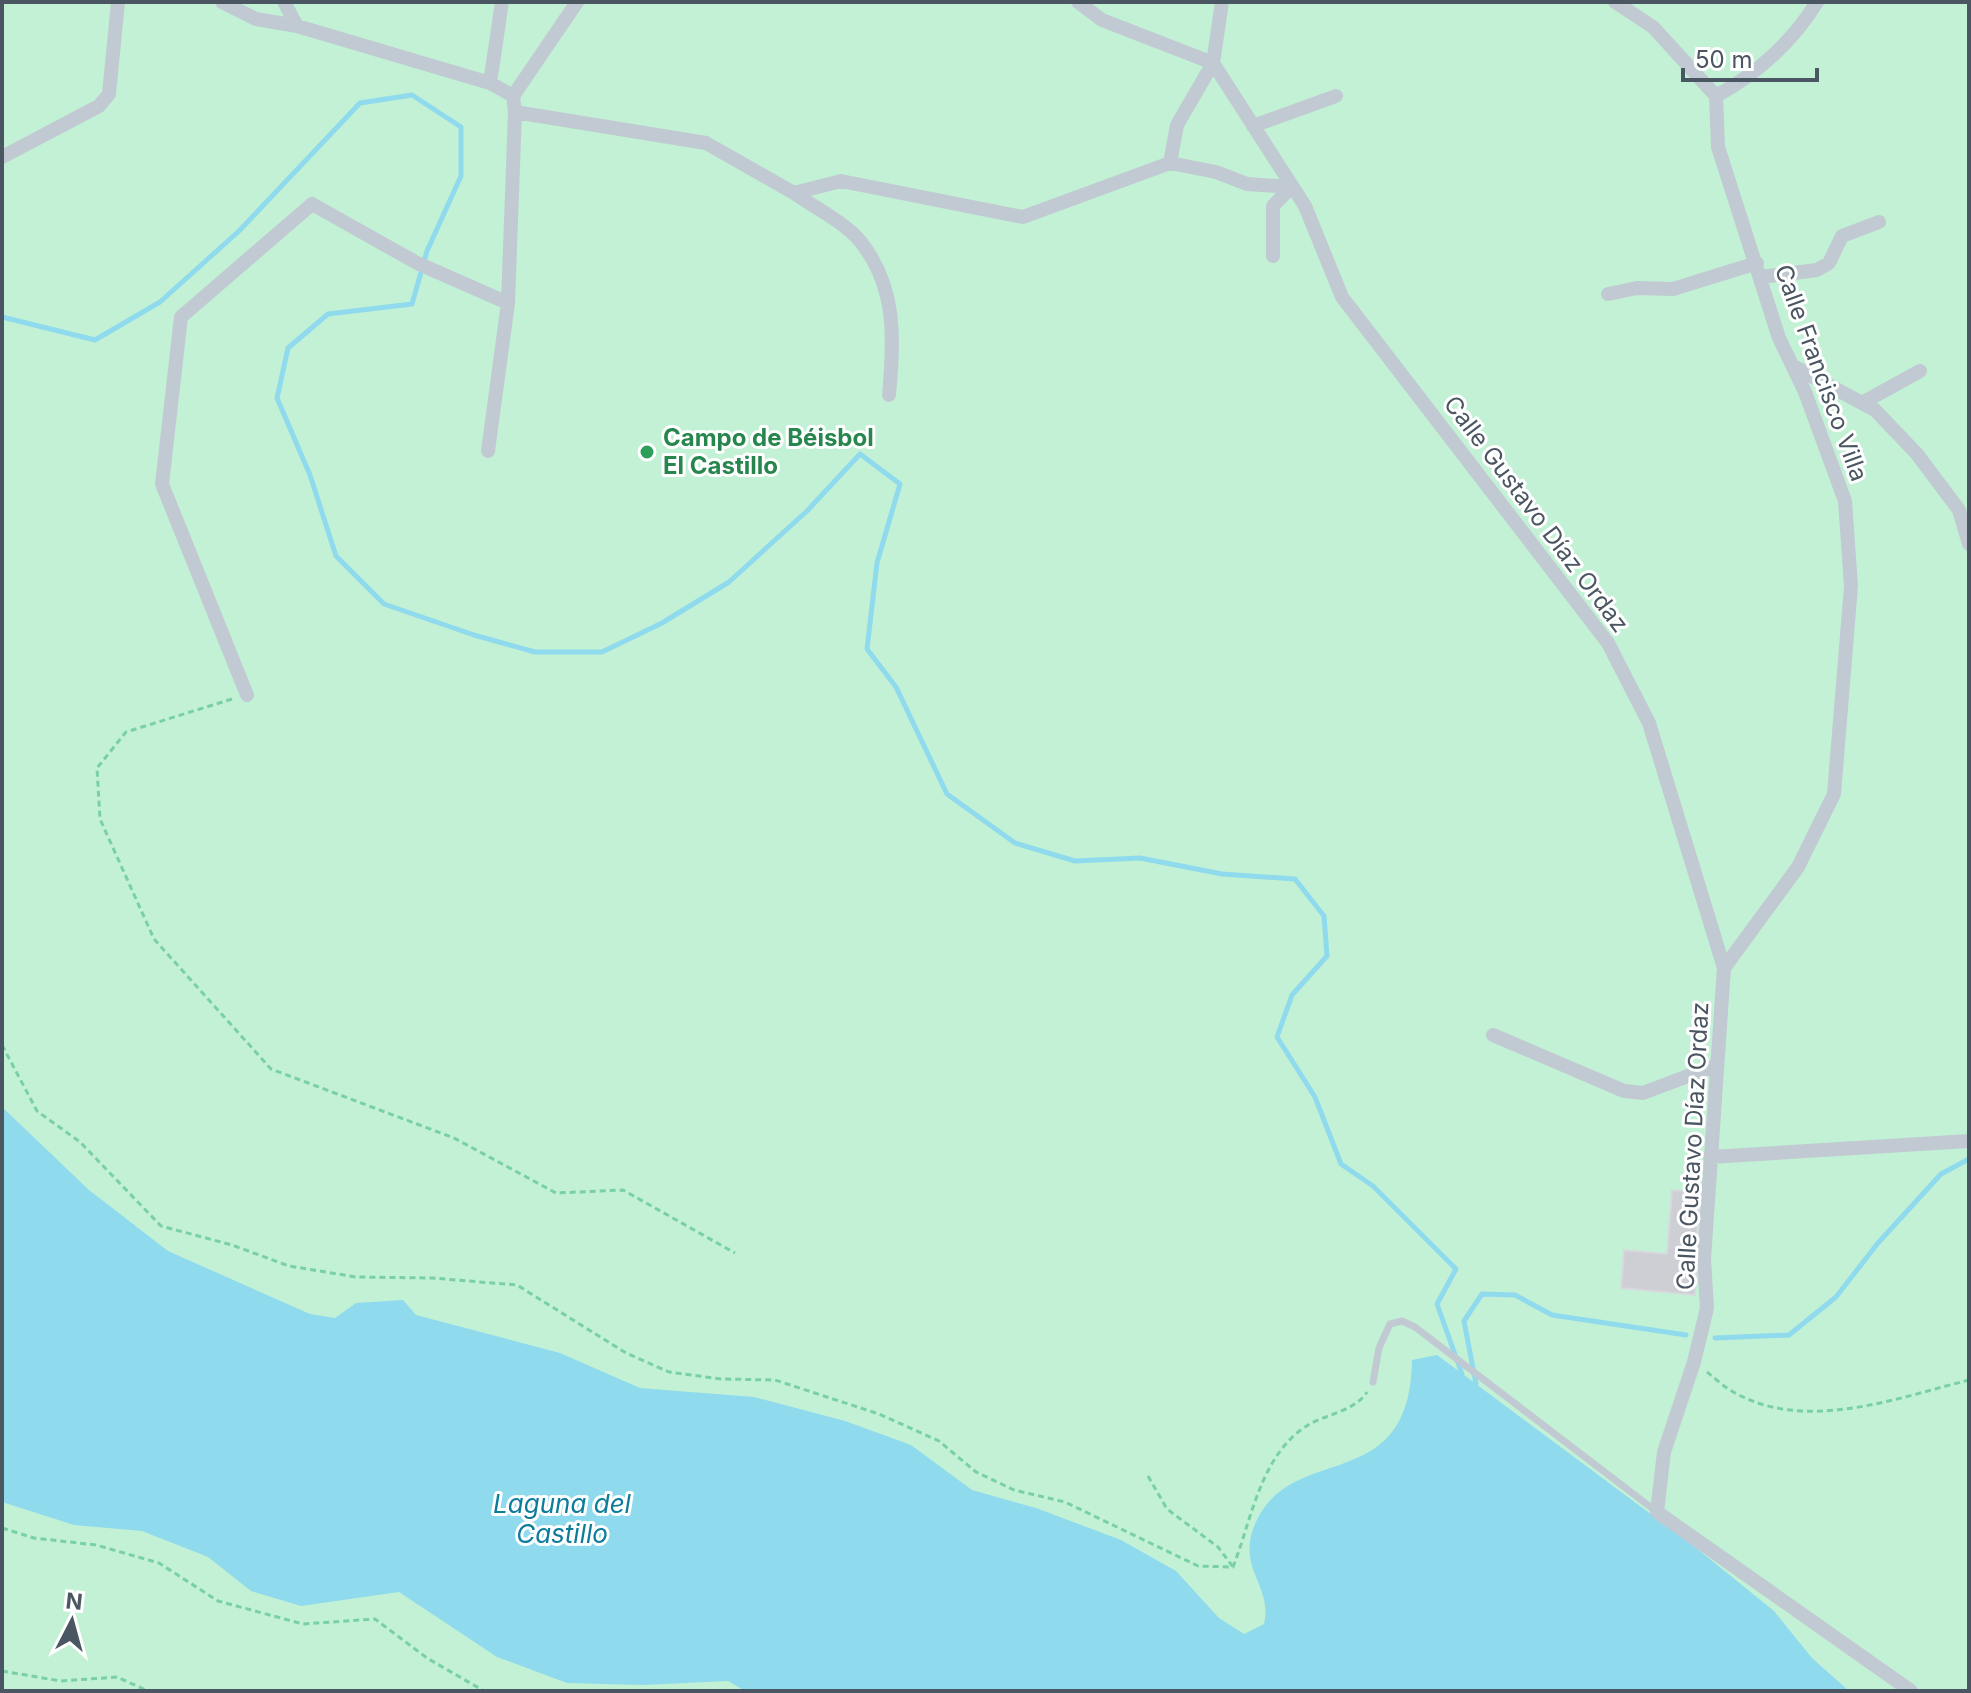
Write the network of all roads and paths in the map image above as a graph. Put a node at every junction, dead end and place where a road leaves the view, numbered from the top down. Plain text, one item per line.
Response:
1 (118, 2) edge
2 (222, 2) edge
3 (284, 2) edge
4 (502, 2) edge
5 (577, 2) edge
6 (1078, 2) edge
7 (1222, 2) edge
8 (1817, 2) edge
9 (1620, 3) edge
10 (297, 26) junction
11 (1213, 63) junction
12 (490, 83) junction
13 (513, 96) junction
14 (1336, 96) dead end
15 (1716, 96) junction
16 (515, 112) junction
17 (1253, 126) junction
18 (2, 157) edge
19 (1170, 163) junction
20 (1291, 187) junction
21 (794, 193) junction
22 (1879, 222) dead end
23 (1273, 256) dead end
24 (1759, 270) junction
25 (1608, 294) dead end
26 (508, 303) junction
27 (1792, 366) junction
28 (1920, 371) dead end
29 (889, 395) dead end
30 (1862, 403) junction
31 (488, 451) dead end
32 (1969, 544) edge
33 (247, 695) joint
34 (1724, 968) junction
35 (1493, 1035) dead end
36 (2, 1045) edge
37 (1717, 1065) junction
38 (1969, 1141) edge
39 (1710, 1157) junction
40 (735, 1253) dead end
41 (1694, 1362) junction
42 (1969, 1380) edge
43 (1373, 1382) joint
44 (1148, 1476) dead end
45 (1657, 1512) junction
46 (2, 1528) edge
47 (1233, 1567) junction
48 (2, 1671) edge
49 (148, 1691) edge
50 (484, 1691) edge
51 (1911, 1691) edge

1 - 18 street
2 - 10 street
3 - 10 street
4 - 12 street
5 - 13 street
6 - 11 street
7 - 11 street
8 - 15 street
9 - 15 street
10 - 12 street
11 - 17 street, Calle Gustavo Díaz Ordaz
11 - 19 street
12 - 13 street
13 - 16 street
14 - 17 street
15 - 24 street, Calle Francisco Villa
16 - 21 street
16 - 26 street
17 - 20 street, Calle Gustavo Díaz Ordaz
19 - 20 street
19 - 21 street
20 - 23 street
20 - 34 street, Calle Gustavo Díaz Ordaz
21 - 29 street
22 - 24 street
24 - 25 street
24 - 27 street, Calle Francisco Villa
26 - 31 street
26 - 33 street
27 - 30 street
27 - 34 street, Calle Francisco Villa
28 - 30 street
30 - 32 street
33 - 40 path
34 - 37 street, Calle Gustavo Díaz Ordaz
35 - 37 street
36 - 47 path
37 - 39 street, Calle Gustavo Díaz Ordaz
38 - 39 street
39 - 41 street, Calle Gustavo Díaz Ordaz
41 - 42 path
41 - 45 street, Calle Gustavo Díaz Ordaz
43 - 45 lane
43 - 47 path
44 - 47 path
45 - 51 street
46 - 50 path
48 - 49 path

